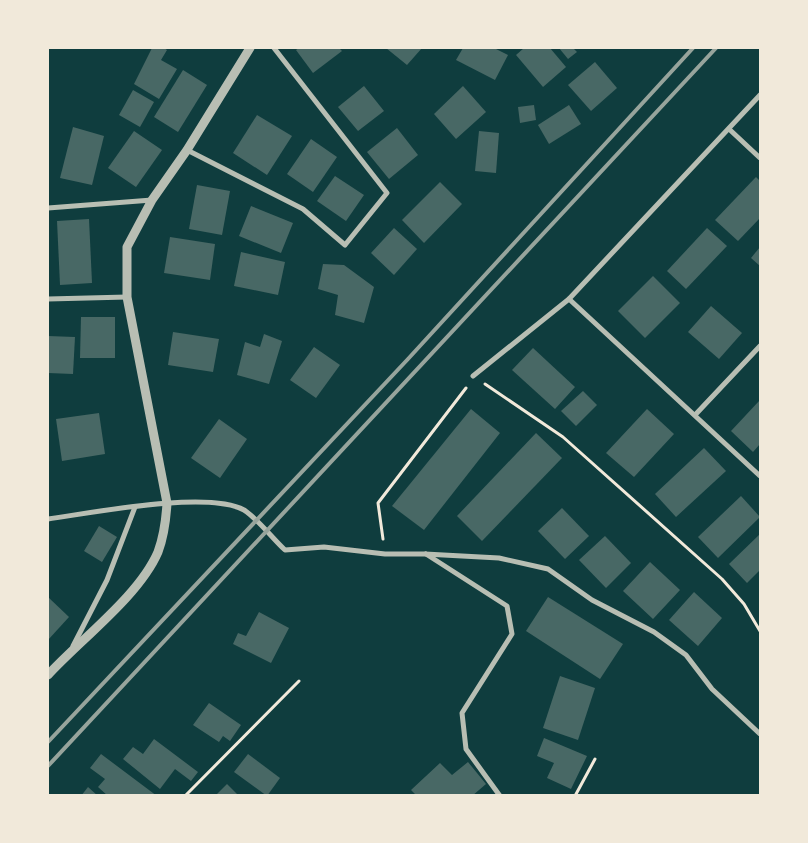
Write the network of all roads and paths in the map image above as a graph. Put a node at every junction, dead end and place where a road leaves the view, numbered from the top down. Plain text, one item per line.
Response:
1 (250, 48) edge
2 (274, 48) edge
3 (760, 95) edge
4 (729, 129) junction
5 (187, 150) junction
6 (760, 158) edge
7 (152, 200) junction
8 (48, 208) edge
9 (127, 297) junction
10 (48, 299) edge
11 (569, 299) junction
12 (760, 346) edge
13 (473, 376) junction
14 (695, 415) junction
15 (760, 476) edge
16 (135, 507) junction
17 (48, 519) edge
18 (385, 554) junction
19 (425, 554) junction
20 (760, 631) edge
21 (72, 649) junction
22 (48, 675) edge
23 (299, 681) dead end
24 (760, 734) edge
25 (595, 759) dead end
26 (185, 796) edge
27 (500, 796) edge
28 (575, 796) edge

1 - 5 street
2 - 5 street
3 - 4 street
4 - 6 street
4 - 11 street
5 - 7 street
7 - 8 street
7 - 9 street
9 - 10 street
9 - 21 street
11 - 13 street
11 - 14 street
12 - 14 street
13 - 18 path
13 - 20 path
14 - 15 street
16 - 17 street
16 - 18 street
16 - 21 street
18 - 19 street
19 - 24 street
19 - 27 street
21 - 22 street
23 - 26 path
25 - 28 path

